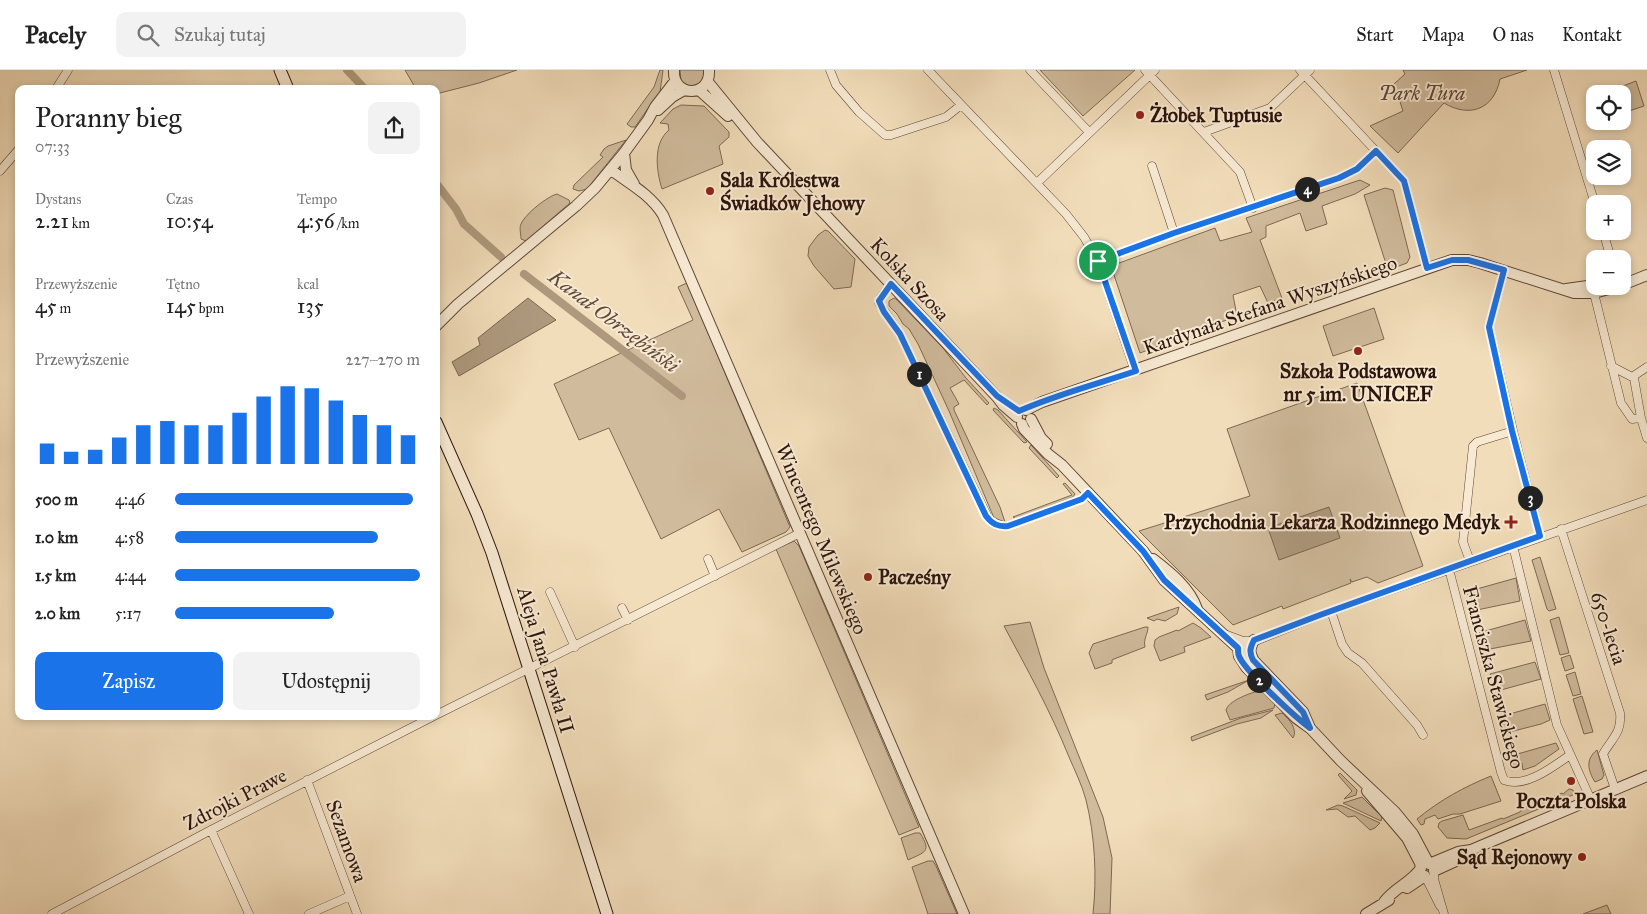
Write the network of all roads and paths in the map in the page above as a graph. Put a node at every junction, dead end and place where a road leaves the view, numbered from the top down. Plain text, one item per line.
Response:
1 (68, 70) edge
2 (280, 70) edge
3 (674, 70) edge
4 (710, 70) edge
5 (830, 70) edge
6 (928, 70) edge
7 (1030, 70) edge
8 (1554, 70) edge
9 (1150, 72) edge
10 (1305, 72) edge
11 (675, 81) junction
12 (708, 82) junction
13 (59, 85) edge
14 (286, 85) edge
15 (684, 90) junction
16 (699, 90) junction
17 (961, 105) junction
18 (648, 120) junction
19 (1089, 132) junction
20 (1204, 132) junction
21 (757, 142) junction
22 (1376, 151) junction
23 (624, 153) junction
24 (15, 154) edge
25 (1152, 166) dead end
26 (611, 170) junction
27 (0, 171) edge
28 (1037, 183) junction
29 (636, 187) junction
30 (1592, 195) edge
31 (1253, 208) junction
32 (1174, 233) junction
33 (1098, 261) junction
34 (1427, 268) junction
35 (1504, 270) junction
36 (1647, 275) edge
37 (1631, 278) edge
38 (1631, 282) edge
39 (891, 284) junction
40 (1586, 292) edge
41 (1596, 295) edge
42 (458, 304) junction
43 (440, 315) edge
44 (440, 322) edge
45 (1612, 366) junction
46 (1647, 367) edge
47 (1136, 371) junction
48 (1634, 378) junction
49 (1024, 416) junction
50 (1642, 418) junction
51 (440, 431) edge
52 (1512, 431) junction
53 (1647, 438) edge
54 (1088, 493) junction
55 (1647, 500) edge
56 (1561, 529) junction
57 (800, 532) junction
58 (1540, 536) junction
59 (1514, 546) junction
60 (708, 559) dead end
61 (1470, 561) junction
62 (1449, 569) junction
63 (715, 576) junction
64 (550, 592) dead end
65 (622, 608) dead end
66 (1331, 611) junction
67 (628, 620) junction
68 (1222, 633) junction
69 (1254, 640) junction
70 (575, 647) junction
71 (1238, 648) junction
72 (1253, 660) junction
73 (530, 669) junction
74 (440, 714) edge
75 (427, 720) edge
76 (1310, 728) junction
77 (1423, 735) dead end
78 (1570, 755) junction
79 (1647, 776) edge
80 (307, 780) junction
81 (1616, 789) junction
82 (1591, 800) junction
83 (211, 830) junction
84 (1427, 870) junction
85 (350, 896) junction
86 (52, 914) edge
87 (250, 914) edge
88 (309, 914) edge
89 (357, 914) edge
90 (607, 914) edge
91 (964, 914) edge
92 (1366, 914) edge
93 (1444, 914) edge

1 - 13 street
2 - 14 main road
3 - 11 street
4 - 12 street
5 - 17 street
6 - 17 street
7 - 19 street
8 - 30 street
9 - 19 street
9 - 20 street
10 - 20 street
10 - 22 street
11 - 15 street
11 - 18 street
12 - 16 street
12 - 21 street, Kolska Szosa
15 - 16 street
15 - 18 street
16 - 21 street, Kolska Szosa
17 - 28 street
18 - 23 street
19 - 28 street
20 - 31 street
21 - 39 street, Kolska Szosa
22 - 31 street
22 - 34 street
23 - 26 street
23 - 29 street, Wincentego Milewskiego
24 - 27 street
25 - 32 street
26 - 29 street, Wincentego Milewskiego
26 - 42 street
28 - 33 street
29 - 57 street, Wincentego Milewskiego
31 - 32 street
32 - 33 street
33 - 47 street
34 - 35 street, Kardynała Stefana Wyszyńskiego
34 - 47 street, Kardynała Stefana Wyszyńskiego
35 - 40 street, Kardynała Stefana Wyszyńskiego
35 - 52 street
36 - 37 street, Kardynała Stefana Wyszyńskiego
36 - 38 street, Kardynała Stefana Wyszyńskiego
39 - 49 street, Kolska Szosa
39 - 54 street
41 - 45 street
42 - 43 street
42 - 44 street
45 - 48 street
45 - 50 street
46 - 48 street
47 - 49 street, Kardynała Stefana Wyszyńskiego
48 - 50 street
49 - 54 street, Kolska Szosa
50 - 53 street
51 - 73 main road, Aleja Jana Pawła II
52 - 58 street
52 - 61 street
54 - 68 street, Kolska Szosa
55 - 56 street
56 - 58 street
56 - 81 street, 650-lecia
57 - 63 street, Zdrojki Prawe
57 - 91 street, Wincentego Milewskiego
58 - 59 street
59 - 61 street
59 - 78 street
60 - 63 street
61 - 62 street
62 - 66 street
62 - 78 street, Franciszka Stawickiego
63 - 67 street, Zdrojki Prawe
64 - 70 street
65 - 67 street
66 - 69 street
66 - 77 street
67 - 70 street, Zdrojki Prawe
68 - 69 street
68 - 71 street, Kolska Szosa
69 - 71 street
69 - 72 street
70 - 73 street, Zdrojki Prawe
71 - 72 street, Kolska Szosa
71 - 76 street, Kolska Szosa
72 - 76 street, Kolska Szosa
73 - 74 street, Zdrojki Prawe
73 - 90 main road, Aleja Jana Pawła II
75 - 80 street, Zdrojki Prawe
76 - 84 street, Kolska Szosa
78 - 82 street
79 - 81 street
80 - 83 street, Zdrojki Prawe
80 - 85 street, Sezamowa
81 - 82 street
82 - 84 street
83 - 86 street, Zdrojki Prawe
83 - 87 street
84 - 92 street
84 - 93 street
85 - 88 street
85 - 89 street, Sezamowa

